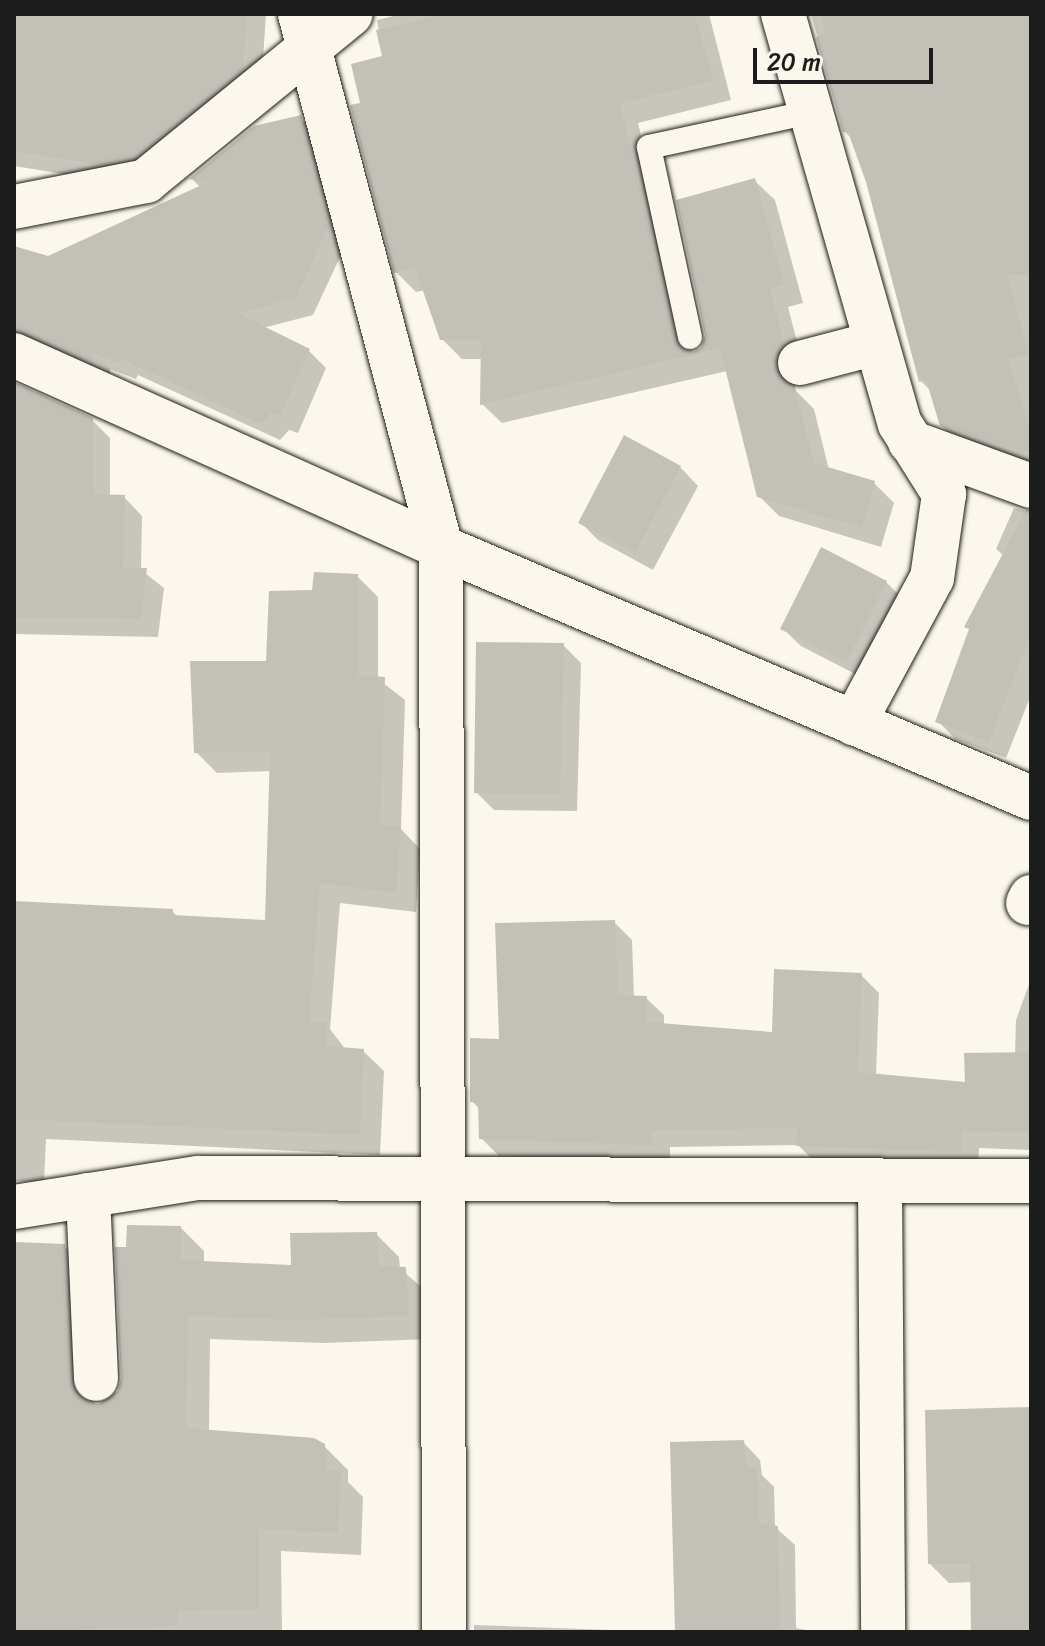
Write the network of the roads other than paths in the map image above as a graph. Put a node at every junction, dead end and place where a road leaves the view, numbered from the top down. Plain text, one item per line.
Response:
1 (351, 14) edge
2 (783, 14) edge
3 (303, 31) edge
4 (811, 112) junction
5 (14, 207) edge
6 (690, 337) dead end
7 (876, 343) junction
8 (14, 355) edge
9 (800, 363) dead end
10 (910, 442) junction
11 (1031, 486) edge
12 (441, 547) junction
13 (854, 723) junction
14 (1031, 798) edge
15 (445, 1181) junction
16 (880, 1181) junction
17 (1031, 1181) edge
18 (88, 1195) junction
19 (14, 1207) edge
20 (96, 1379) dead end
21 (444, 1632) edge
22 (883, 1632) edge

1 - 3 street
2 - 4 street
3 - 5 street
3 - 12 street
4 - 6 lane
4 - 7 street
7 - 9 street
7 - 10 street
8 - 12 street
10 - 11 street
10 - 13 street
12 - 13 street
12 - 15 street
13 - 14 street
15 - 16 street
15 - 18 street
15 - 21 street
16 - 17 street
16 - 22 street
18 - 19 street
18 - 20 street

